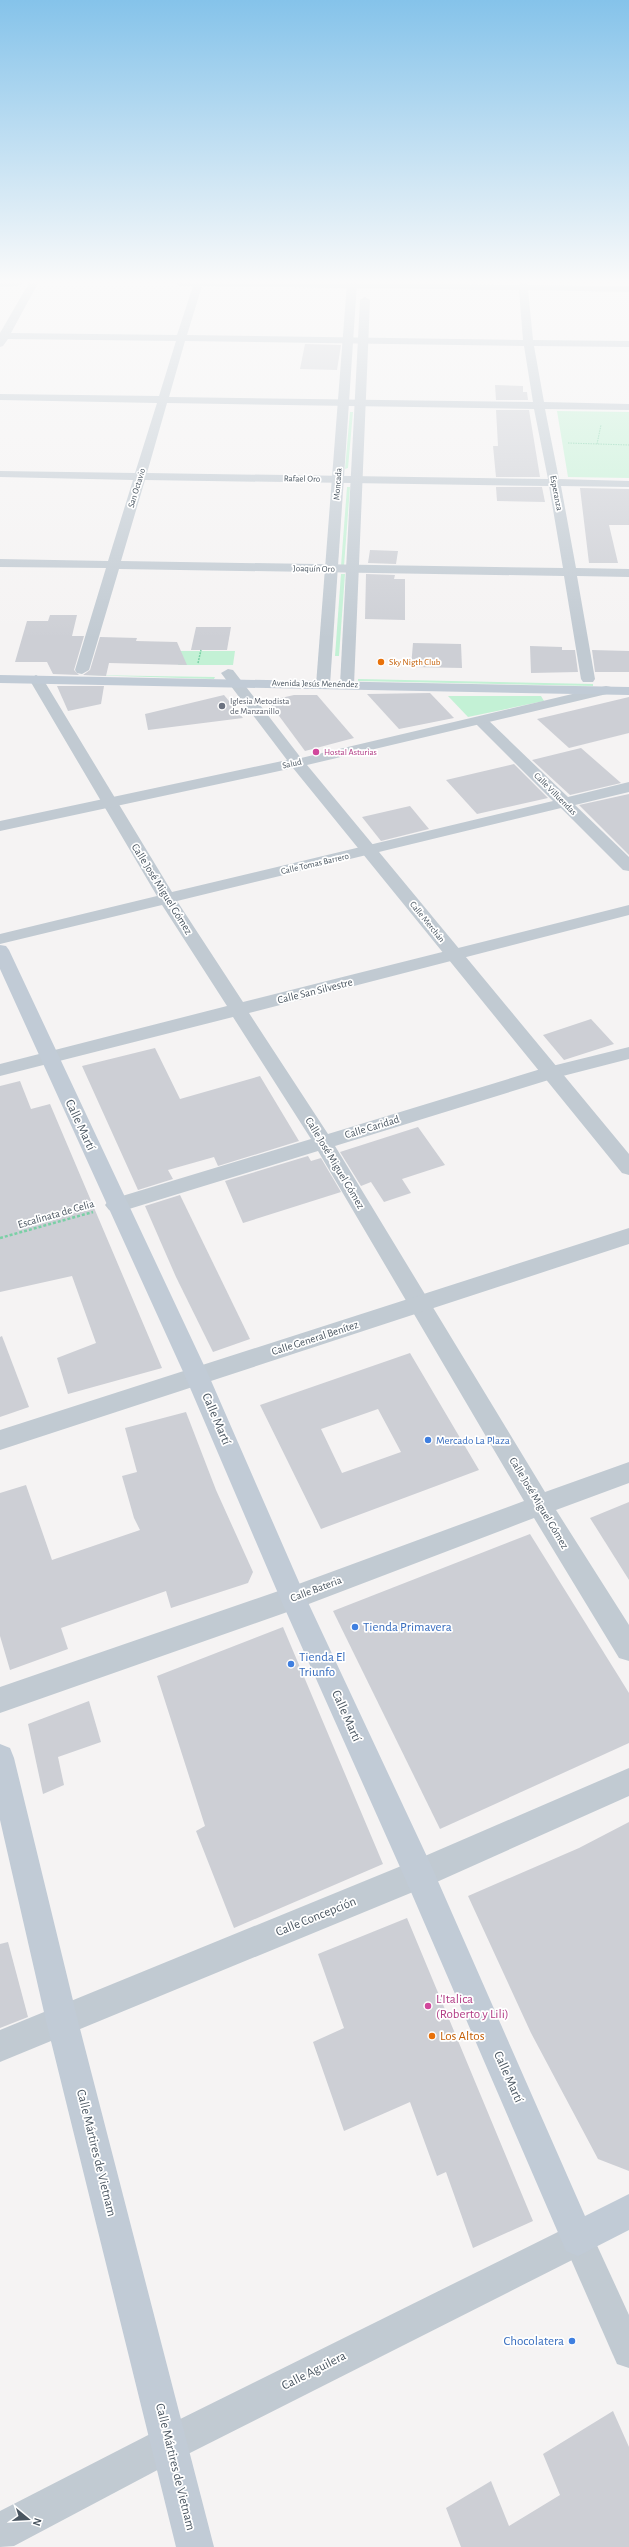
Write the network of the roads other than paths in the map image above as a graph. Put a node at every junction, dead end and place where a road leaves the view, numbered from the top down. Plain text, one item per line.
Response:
1 (163, 402) edge
2 (293, 402) edge
3 (538, 402) edge
4 (344, 403) junction
5 (360, 403) junction
6 (539, 406) junction
7 (629, 407) edge
8 (0, 474) edge
9 (140, 477) junction
10 (338, 480) junction
11 (357, 480) junction
12 (554, 482) junction
13 (629, 484) edge
14 (0, 564) edge
15 (114, 566) junction
16 (333, 570) junction
17 (352, 570) junction
18 (570, 572) junction
19 (629, 574) edge
20 (0, 669) edge
21 (82, 670) junction
22 (231, 678) junction
23 (0, 679) edge
24 (323, 679) junction
25 (588, 679) junction
26 (629, 679) edge
27 (36, 680) junction
28 (347, 680) junction
29 (606, 690) junction
30 (629, 691) edge
31 (482, 721) junction
32 (297, 763) junction
33 (629, 787) edge
34 (108, 803) junction
35 (565, 803) junction
36 (0, 826) edge
37 (369, 851) junction
38 (629, 866) edge
39 (168, 899) junction
40 (629, 910) edge
41 (0, 939) edge
42 (0, 950) edge
43 (455, 956) junction
44 (238, 1010) junction
45 (629, 1053) edge
46 (49, 1057) junction
47 (0, 1070) edge
48 (552, 1073) junction
49 (323, 1142) junction
50 (629, 1168) edge
51 (116, 1205) junction
52 (629, 1236) edge
53 (419, 1304) junction
54 (197, 1376) junction
55 (0, 1440) edge
56 (629, 1472) edge
57 (539, 1504) junction
58 (293, 1598) junction
59 (629, 1649) edge
60 (0, 1700) edge
61 (0, 1758) edge
62 (629, 1782) edge
63 (419, 1874) junction
64 (62, 2021) junction
65 (0, 2046) edge
66 (629, 2212) edge
67 (578, 2239) junction
68 (629, 2352) edge
69 (169, 2444) junction
70 (0, 2532) edge
71 (195, 2547) edge

1 - 9 street, San Octavio
2 - 4 street
3 - 6 street, Esperanza
4 - 5 street
4 - 10 street, Moncada
5 - 6 street
5 - 11 street, Moncada
6 - 7 street
6 - 12 street, Esperanza
8 - 9 street, Rafael Oro
9 - 10 street, Rafael Oro
9 - 15 street, San Octavio
10 - 11 street, Rafael Oro
10 - 16 street, Moncada
11 - 12 street, Rafael Oro
11 - 17 street, Moncada
12 - 13 street, Rafael Oro
12 - 18 street, Esperanza
14 - 15 street, Joaquín Oro
15 - 16 street, Joaquín Oro
15 - 21 street, San Octavio
16 - 17 street, Joaquín Oro
16 - 24 street, Moncada
17 - 18 street, Joaquín Oro
17 - 28 street, Moncada
18 - 19 street, Joaquín Oro
18 - 25 street, Esperanza
20 - 21 main road, Avenida Jesús Menéndez
21 - 22 main road, Avenida Jesús Menéndez
22 - 24 main road, Avenida Jesús Menéndez
22 - 27 main road, Avenida Jesús Menéndez
22 - 32 street, Calle Merchán
23 - 27 main road, Avenida Jesús Menéndez
24 - 28 main road, Avenida Jesús Menéndez
25 - 26 main road, Avenida Jesús Menéndez
25 - 28 main road, Avenida Jesús Menéndez
27 - 34 street, Calle José Miguel Gómez
28 - 29 main road, Avenida Jesús Menéndez
29 - 30 main road, Avenida Jesús Menéndez
29 - 31 street, Salud
31 - 32 street, Salud
31 - 35 street, Calle Villuendas
32 - 34 street, Salud
32 - 37 street, Calle Merchán
33 - 35 street, Calle Tomas Barrero
34 - 36 street, Salud
34 - 39 street, Calle José Miguel Gómez
35 - 37 street, Calle Tomas Barrero
35 - 38 street, Calle Villuendas
37 - 39 street, Calle Tomas Barrero
37 - 43 street, Calle Merchán
39 - 41 street, Calle Tomas Barrero
39 - 44 street, Calle José Miguel Gómez
40 - 43 street, Calle San Silvestre
42 - 46 main road, Calle Martí
43 - 44 street, Calle San Silvestre
43 - 48 street, Calle Merchán
44 - 46 street, Calle San Silvestre
44 - 49 street, Calle José Miguel Gómez
45 - 48 street, Calle Caridad
46 - 47 street, Calle San Silvestre
46 - 51 main road, Calle Martí
48 - 49 street, Calle Caridad
48 - 50 street, Calle Merchán
49 - 51 street, Calle Caridad
49 - 53 street, Calle José Miguel Gómez
51 - 54 main road, Calle Martí
52 - 53 street, Calle General Benítez
53 - 54 street, Calle General Benítez
53 - 57 street, Calle José Miguel Gómez
54 - 55 street, Calle General Benítez
54 - 58 main road, Calle Martí
56 - 57 street, Calle Bateria
57 - 58 street, Calle Bateria
57 - 59 street, Calle José Miguel Gómez
58 - 60 street, Calle Bateria
58 - 63 main road, Calle Martí
61 - 64 main road, Calle Mártires de Vietnam
62 - 63 street, Calle Concepción
63 - 64 street, Calle Concepción
63 - 67 main road, Calle Martí
64 - 65 street, Calle Concepción
64 - 69 main road, Calle Mártires de Vietnam
66 - 67 main road, Calle Aguilera
67 - 68 street, Calle Martí
67 - 69 street, Calle Aguilera
69 - 70 street, Calle Aguilera
69 - 71 main road, Calle Mártires de Vietnam

